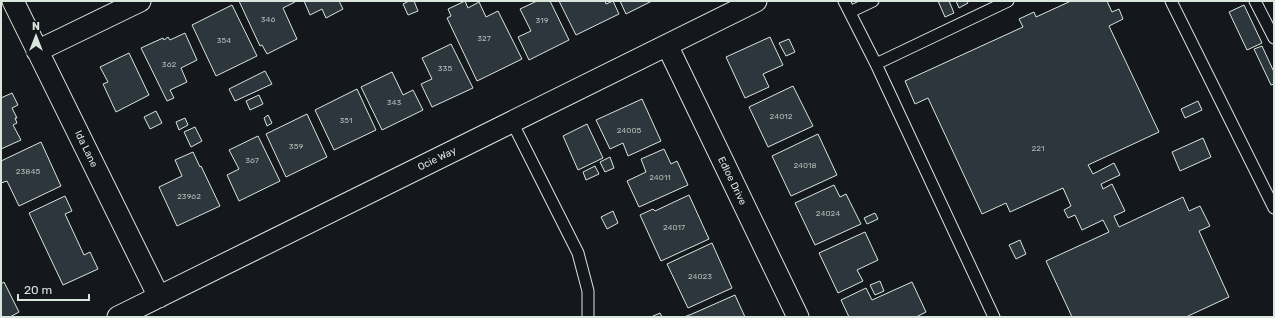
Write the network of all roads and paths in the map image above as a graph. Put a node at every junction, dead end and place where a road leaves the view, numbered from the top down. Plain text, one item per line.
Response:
1 (13, 1) edge
2 (140, 1) edge
3 (756, 1) edge
4 (844, 1) edge
5 (873, 1) edge
6 (1008, 1) edge
7 (1171, 1) edge
8 (1255, 1) edge
9 (850, 12) junction
10 (1274, 38) edge
11 (667, 45) junction
12 (37, 51) junction
13 (876, 64) junction
14 (512, 122) junction
15 (1274, 208) edge
16 (159, 297) junction
17 (118, 317) edge
18 (588, 317) edge
19 (798, 317) edge
20 (994, 317) edge

1 - 12 street, Ida Lane
2 - 12 street
3 - 11 street, Ocie Way
4 - 9 lane
5 - 9 lane
6 - 13 lane
7 - 15 lane
8 - 10 lane
9 - 13 lane
11 - 14 street, Ocie Way
11 - 19 street, Edloe Drive
12 - 16 street, Ida Lane
13 - 20 lane
14 - 16 street, Ocie Way
14 - 18 lane
16 - 17 street, Ocie Way

